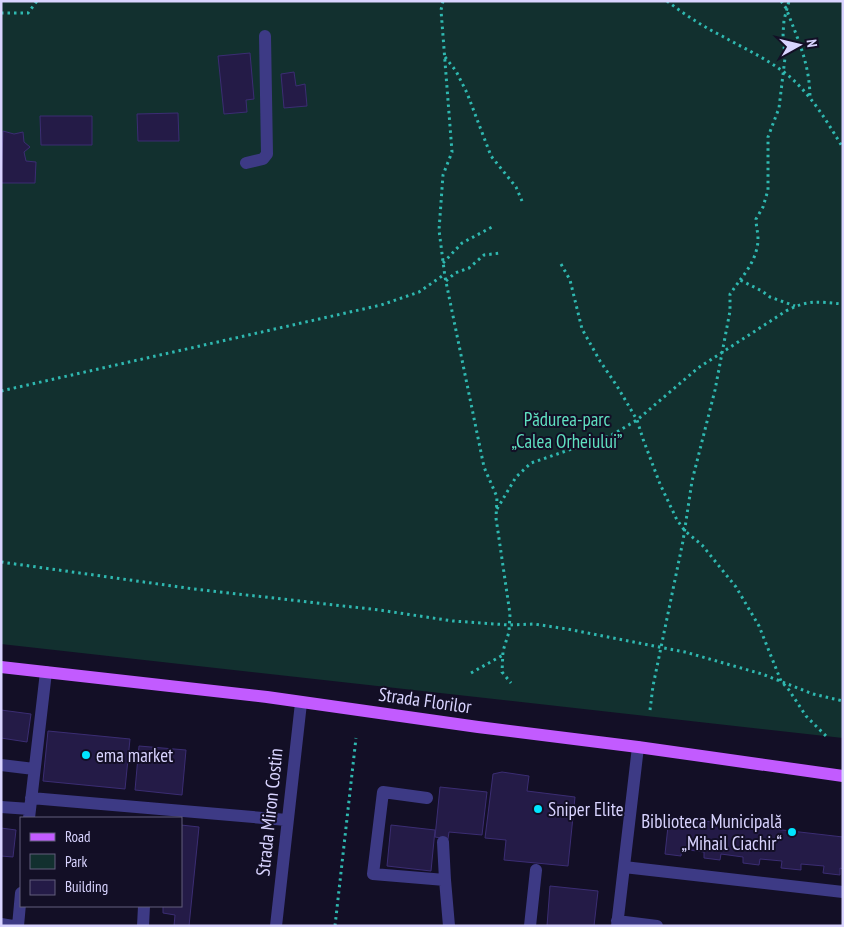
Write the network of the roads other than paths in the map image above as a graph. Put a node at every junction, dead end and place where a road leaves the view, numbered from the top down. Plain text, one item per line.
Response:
1 (265, 36) dead end
2 (246, 163) dead end
3 (1, 667) edge
4 (46, 672) junction
5 (301, 702) junction
6 (638, 747) junction
7 (1, 765) edge
8 (34, 769) junction
9 (843, 776) edge
10 (427, 798) dead end
11 (1, 807) edge
12 (30, 809) edge
13 (145, 813) edge
14 (287, 820) junction
15 (443, 842) dead end
16 (624, 867) junction
17 (536, 870) dead end
18 (444, 880) junction
19 (843, 892) edge
20 (20, 904) edge
21 (144, 907) edge
22 (617, 923) edge
23 (1, 924) edge
24 (13, 926) edge
25 (18, 926) edge
26 (143, 926) edge
27 (276, 926) edge
28 (449, 926) edge
29 (530, 926) edge
30 (657, 926) edge

1 - 2 street
3 - 4 main road, Strada Florilor
4 - 5 main road, Strada Florilor
4 - 8 street
5 - 6 main road, Strada Florilor
5 - 14 street, Strada Miron Costin
6 - 9 main road, Strada Florilor
6 - 16 street
7 - 8 street
8 - 12 street
10 - 18 street
11 - 12 street
12 - 13 street
13 - 14 street
14 - 27 street, Strada Miron Costin
15 - 18 street
16 - 19 street
16 - 22 street
17 - 29 street
18 - 28 street
20 - 25 street
21 - 26 street
22 - 30 street
23 - 24 street

